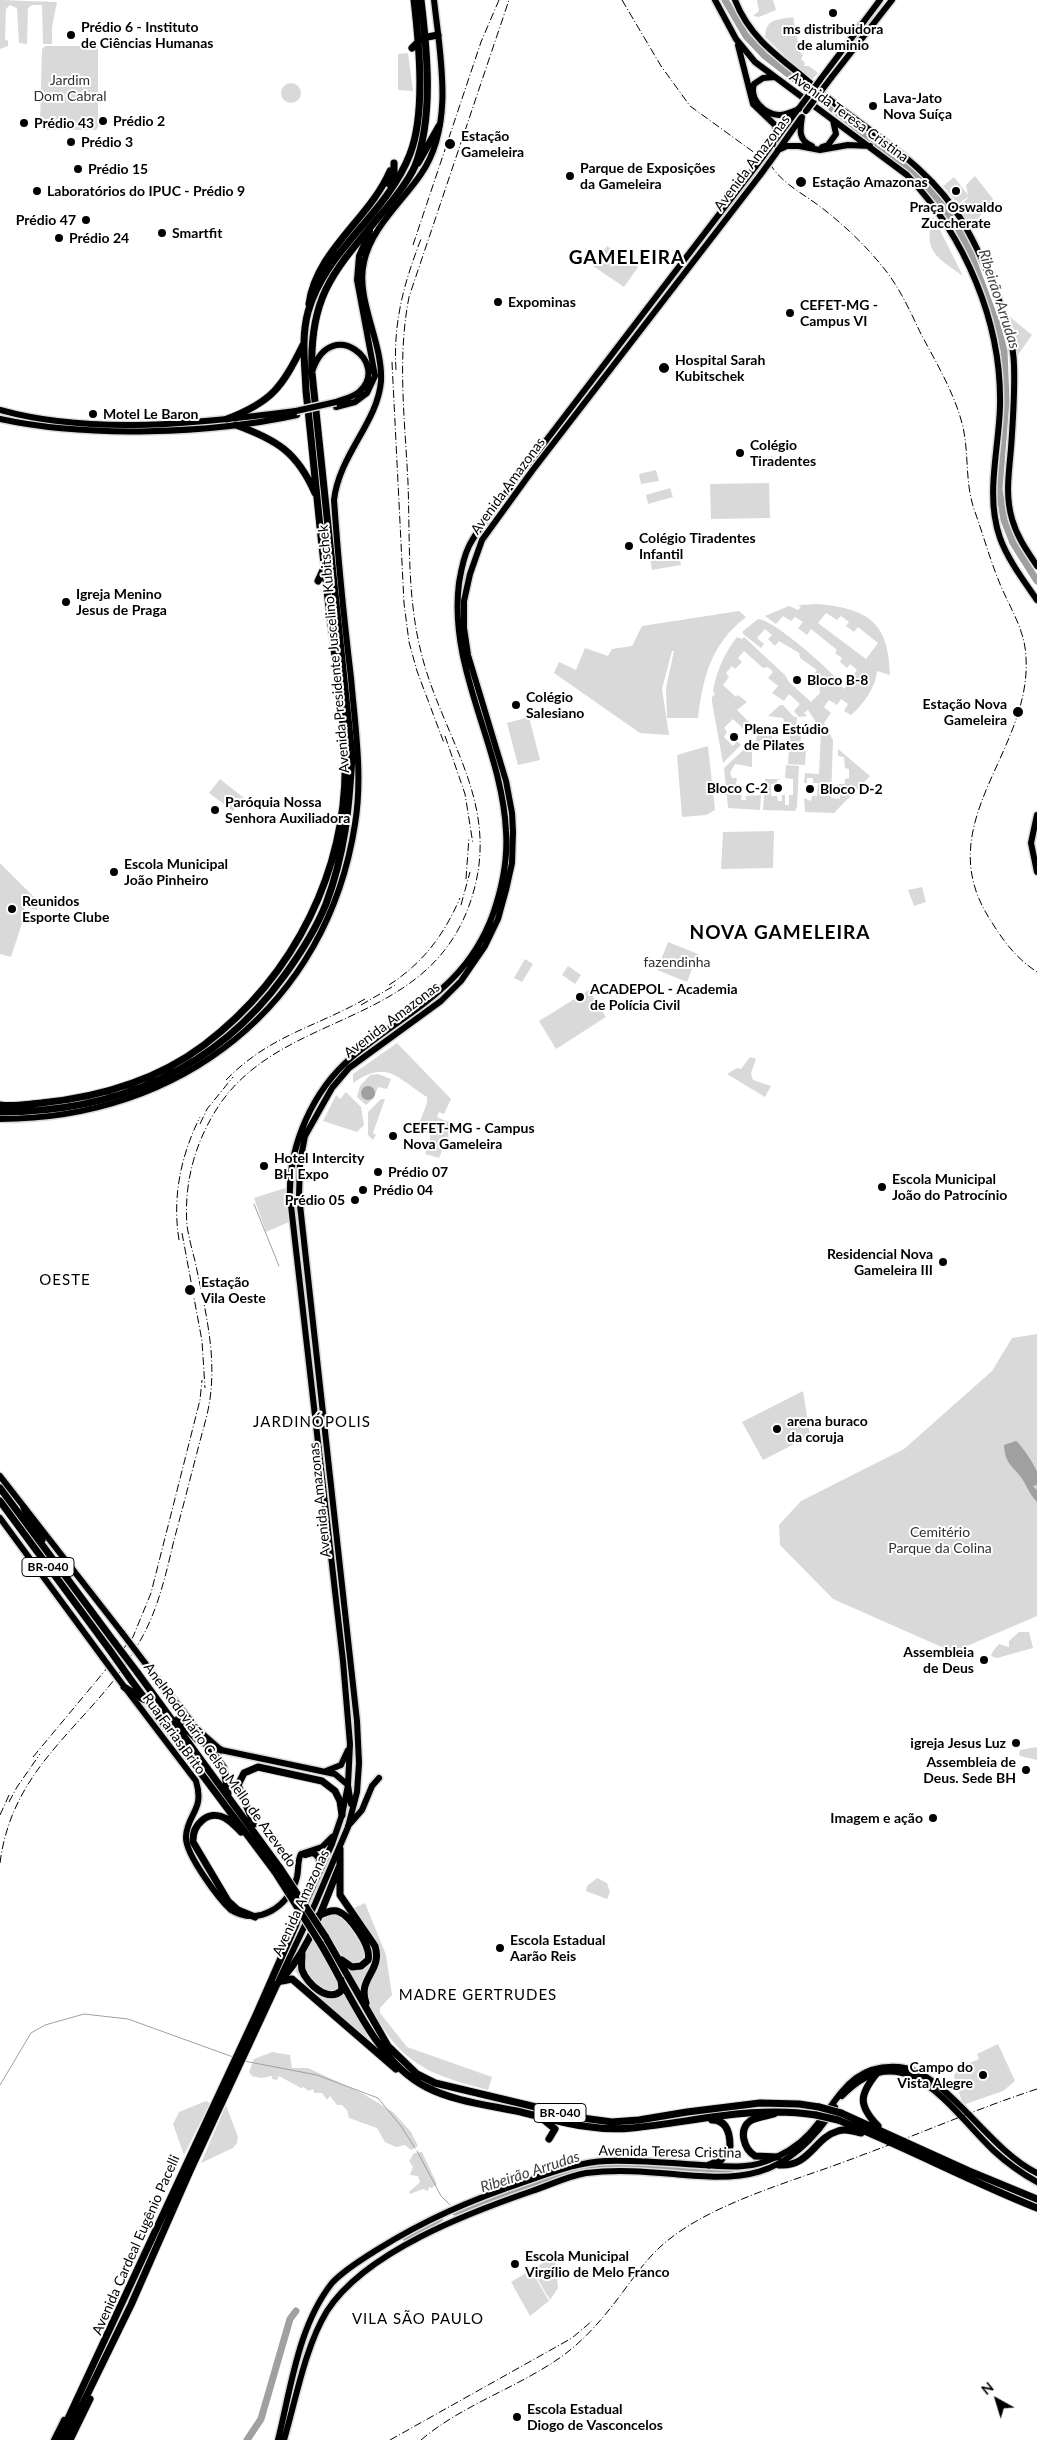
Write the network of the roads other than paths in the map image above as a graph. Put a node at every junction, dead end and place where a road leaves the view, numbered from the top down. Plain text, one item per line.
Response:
1 (414, 0) edge
2 (421, 0) edge
3 (434, 0) edge
4 (715, 0) edge
5 (735, 0) edge
6 (880, 0) edge
7 (892, 0) edge
8 (438, 35) junction
9 (426, 36) junction
10 (418, 40) junction
11 (737, 42) junction
12 (412, 48) dead end
13 (774, 77) junction
14 (802, 111) junction
15 (832, 119) junction
16 (439, 126) junction
17 (771, 145) junction
18 (871, 146) junction
19 (778, 151) junction
20 (394, 164) dead end
21 (755, 166) junction
22 (414, 167) junction
23 (390, 171) dead end
24 (759, 176) junction
25 (384, 200) junction
26 (371, 221) junction
27 (338, 245) junction
28 (308, 312) junction
29 (303, 345) junction
30 (312, 373) junction
31 (336, 405) junction
32 (0, 410) edge
33 (296, 413) junction
34 (0, 419) edge
35 (227, 419) junction
36 (214, 420) junction
37 (236, 425) junction
38 (194, 428) junction
39 (318, 500) junction
40 (316, 558) dead end
41 (324, 566) junction
42 (1037, 566) edge
43 (318, 581) dead end
44 (1037, 600) edge
45 (1037, 814) edge
46 (1037, 872) edge
47 (0, 1105) edge
48 (0, 1112) edge
49 (0, 1119) edge
50 (0, 1476) edge
51 (0, 1488) edge
52 (0, 1501) edge
53 (24, 1508) junction
54 (0, 1518) edge
55 (53, 1560) junction
56 (123, 1686) junction
57 (346, 1700) junction
58 (147, 1701) junction
59 (355, 1702) junction
60 (165, 1709) junction
61 (350, 1744) junction
62 (208, 1746) junction
63 (221, 1750) junction
64 (325, 1772) junction
65 (379, 1778) dead end
66 (348, 1785) junction
67 (228, 1794) junction
68 (352, 1813) junction
69 (342, 1815) junction
70 (348, 1827) junction
71 (336, 1831) junction
72 (259, 1836) junction
73 (256, 1846) junction
74 (340, 1849) junction
75 (298, 1861) junction
76 (340, 1864) junction
77 (278, 1870) junction
78 (317, 1879) junction
79 (318, 1916) junction
80 (256, 1917) junction
81 (296, 1924) joint
82 (326, 1939) junction
83 (302, 1952) junction
84 (340, 1975) junction
85 (277, 1984) junction
86 (372, 2017) junction
87 (243, 2052) junction
88 (238, 2061) joint
89 (877, 2074) junction
90 (413, 2080) junction
91 (789, 2110) junction
92 (818, 2111) junction
93 (540, 2117) junction
94 (696, 2119) junction
95 (880, 2128) junction
96 (550, 2139) dead end
97 (889, 2140) junction
98 (778, 2161) junction
99 (709, 2165) junction
100 (599, 2167) junction
101 (1037, 2172) edge
102 (1037, 2182) edge
103 (1037, 2199) edge
104 (1037, 2208) edge
105 (310, 2322) junction
106 (313, 2340) junction
107 (107, 2346) junction
108 (300, 2351) junction
109 (79, 2387) joint
110 (70, 2422) junction
111 (54, 2440) edge
112 (58, 2440) edge
113 (65, 2440) edge
114 (70, 2440) edge
115 (278, 2440) edge
116 (284, 2440) edge

1 - 10 highway, Avenida Presidente Juscelino Kubitschek
2 - 9 highway, Avenida Presidente Juscelino Kubitschek
3 - 8 main road, Avenida Presidente Juscelino Kubitschek
4 - 11 main road, Avenida Teresa Cristina
5 - 42 main road, Avenida Teresa Cristina
6 - 14 main road, Avenida Amazonas, bridge
7 - 14 main road, Avenida Amazonas, bridge
8 - 9 highway
8 - 16 main road, Avenida Presidente Juscelino Kubitschek
9 - 10 highway
9 - 22 highway, Avenida Presidente Juscelino Kubitschek
10 - 12 highway
10 - 25 highway, Avenida Presidente Juscelino Kubitschek
11 - 13 main road, Avenida Teresa Cristina
11 - 17 main road
13 - 14 main road
13 - 15 main road, Avenida Teresa Cristina
14 - 15 main road
14 - 17 main road, Avenida Amazonas
14 - 19 main road, Avenida Amazonas
15 - 18 main road, Avenida Teresa Cristina
16 - 22 highway
16 - 49 main road, Avenida Presidente Juscelino Kubitschek
17 - 21 main road, Avenida Amazonas, bridge
18 - 19 main road
18 - 44 main road, Avenida Teresa Cristina
19 - 24 main road, Avenida Amazonas, bridge
20 - 25 highway
21 - 24 main road
21 - 57 main road, Avenida Amazonas
22 - 26 highway, Avenida Presidente Juscelino Kubitschek
23 - 27 highway
24 - 59 main road, Avenida Amazonas
25 - 26 highway, Avenida Presidente Juscelino Kubitschek
26 - 27 highway
26 - 28 highway, Avenida Presidente Juscelino Kubitschek
26 - 30 highway, Avenida Presidente Juscelino Kubitschek
26 - 31 main road
27 - 28 highway
28 - 29 highway, Avenida Presidente Juscelino Kubitschek
29 - 35 highway
29 - 39 highway, Avenida Presidente Juscelino Kubitschek
30 - 31 main road
30 - 48 highway, Avenida Presidente Juscelino Kubitschek
31 - 33 main road, bridge
32 - 36 main road
33 - 35 main road
33 - 37 main road
34 - 38 main road
35 - 36 main road
36 - 38 main road
37 - 38 main road
37 - 39 highway
39 - 41 highway, Avenida Presidente Juscelino Kubitschek
40 - 41 highway
41 - 43 highway
41 - 47 highway, Avenida Presidente Juscelino Kubitschek
45 - 46 main road
50 - 53 main road, Anel Rodoviário Celso Mello de Azevedo
51 - 55 highway, Anel Rodoviário Celso Mello de Azevedo
52 - 58 highway, Anel Rodoviário Celso Mello de Azevedo / BR-040, bridge
53 - 55 highway
53 - 63 main road, Anel Rodoviário Celso Mello de Azevedo, bridge
54 - 56 main road, Rua Farias Brito, bridge
55 - 60 highway, Anel Rodoviário Celso Mello de Azevedo / BR-040, bridge
56 - 58 highway
56 - 80 main road, Rua Farias Brito
57 - 59 main road
57 - 61 main road, Avenida Amazonas
58 - 73 highway, Anel Rodoviário Celso Mello de Azevedo / BR-040
59 - 68 main road, Avenida Amazonas
60 - 62 highway
60 - 67 highway, Anel Rodoviário Celso Mello de Azevedo / BR-040
61 - 64 main road
61 - 66 main road, Avenida Amazonas
62 - 63 highway
62 - 67 highway
63 - 64 main road
64 - 66 main road
65 - 70 main road
66 - 68 main road
66 - 69 main road, Avenida Amazonas
67 - 72 highway, Anel Rodoviário Celso Mello de Azevedo / BR-040
68 - 70 main road, Avenida Amazonas
69 - 71 main road, Avenida Amazonas
69 - 72 highway
70 - 74 main road, Avenida Amazonas
71 - 75 main road
71 - 78 main road, Avenida Amazonas
72 - 77 highway, Anel Rodoviário Celso Mello de Azevedo / BR-040
73 - 77 highway, Anel Rodoviário Celso Mello de Azevedo / BR-040
73 - 80 highway
74 - 76 highway
74 - 85 main road, Avenida Amazonas
75 - 78 main road
75 - 80 main road
76 - 79 highway
76 - 86 highway
77 - 82 highway, Anel Rodoviário Celso Mello de Azevedo / BR-040, bridge
77 - 84 highway, Anel Rodoviário Celso Mello de Azevedo / BR-040, bridge
78 - 81 main road, Avenida Amazonas
79 - 82 highway
79 - 83 highway
81 - 87 highway, Avenida Amazonas
82 - 86 highway, Anel Rodoviário Celso Mello de Azevedo / BR-040
83 - 84 highway
83 - 85 highway
84 - 90 highway, Anel Rodoviário Celso Mello de Azevedo / BR-040
85 - 87 highway, Avenida Amazonas
85 - 90 highway
86 - 92 highway, Anel Rodoviário Celso Mello de Azevedo / BR-040
87 - 88 highway, Avenida Amazonas
88 - 107 highway, Avenida Cardeal Eugênio Pacelli
89 - 95 highway
89 - 98 main road, Avenida Teresa Cristina
89 - 102 main road, Avenida Teresa Cristina
90 - 93 highway, Anel Rodoviário Celso Mello de Azevedo / BR-040
91 - 92 highway, Anel Rodoviário Celso Mello de Azevedo / BR-040
91 - 94 highway, Anel Rodoviário Celso Mello de Azevedo / BR-040
91 - 98 highway
92 - 95 highway, Anel Rodoviário Celso Mello de Azevedo / BR-040, bridge
92 - 97 highway, Anel Rodoviário Celso Mello de Azevedo / BR-040, bridge
93 - 94 highway, Anel Rodoviário Celso Mello de Azevedo / BR-040
93 - 96 highway
94 - 99 highway
95 - 103 highway, Anel Rodoviário Celso Mello de Azevedo / BR-040
97 - 98 highway
97 - 104 highway, Anel Rodoviário Celso Mello de Azevedo / BR-040
98 - 99 main road, Avenida Teresa Cristina
98 - 100 main road, Avenida Teresa Cristina
98 - 101 main road, Avenida Teresa Cristina
99 - 100 main road, Avenida Teresa Cristina
100 - 105 main road, Avenida Teresa Cristina
100 - 106 main road, Avenida Teresa Cristina
105 - 106 main road
105 - 108 main road, Avenida Teresa Cristina
106 - 108 main road
106 - 116 main road, Avenida Teresa Cristina
107 - 109 highway
107 - 110 highway, Avenida Cardeal Eugênio Pacelli
107 - 114 highway
108 - 115 main road, Avenida Teresa Cristina
109 - 111 main road
110 - 112 highway, Avenida Cardeal Eugênio Pacelli
110 - 113 highway, Avenida Cardeal Eugênio Pacelli

